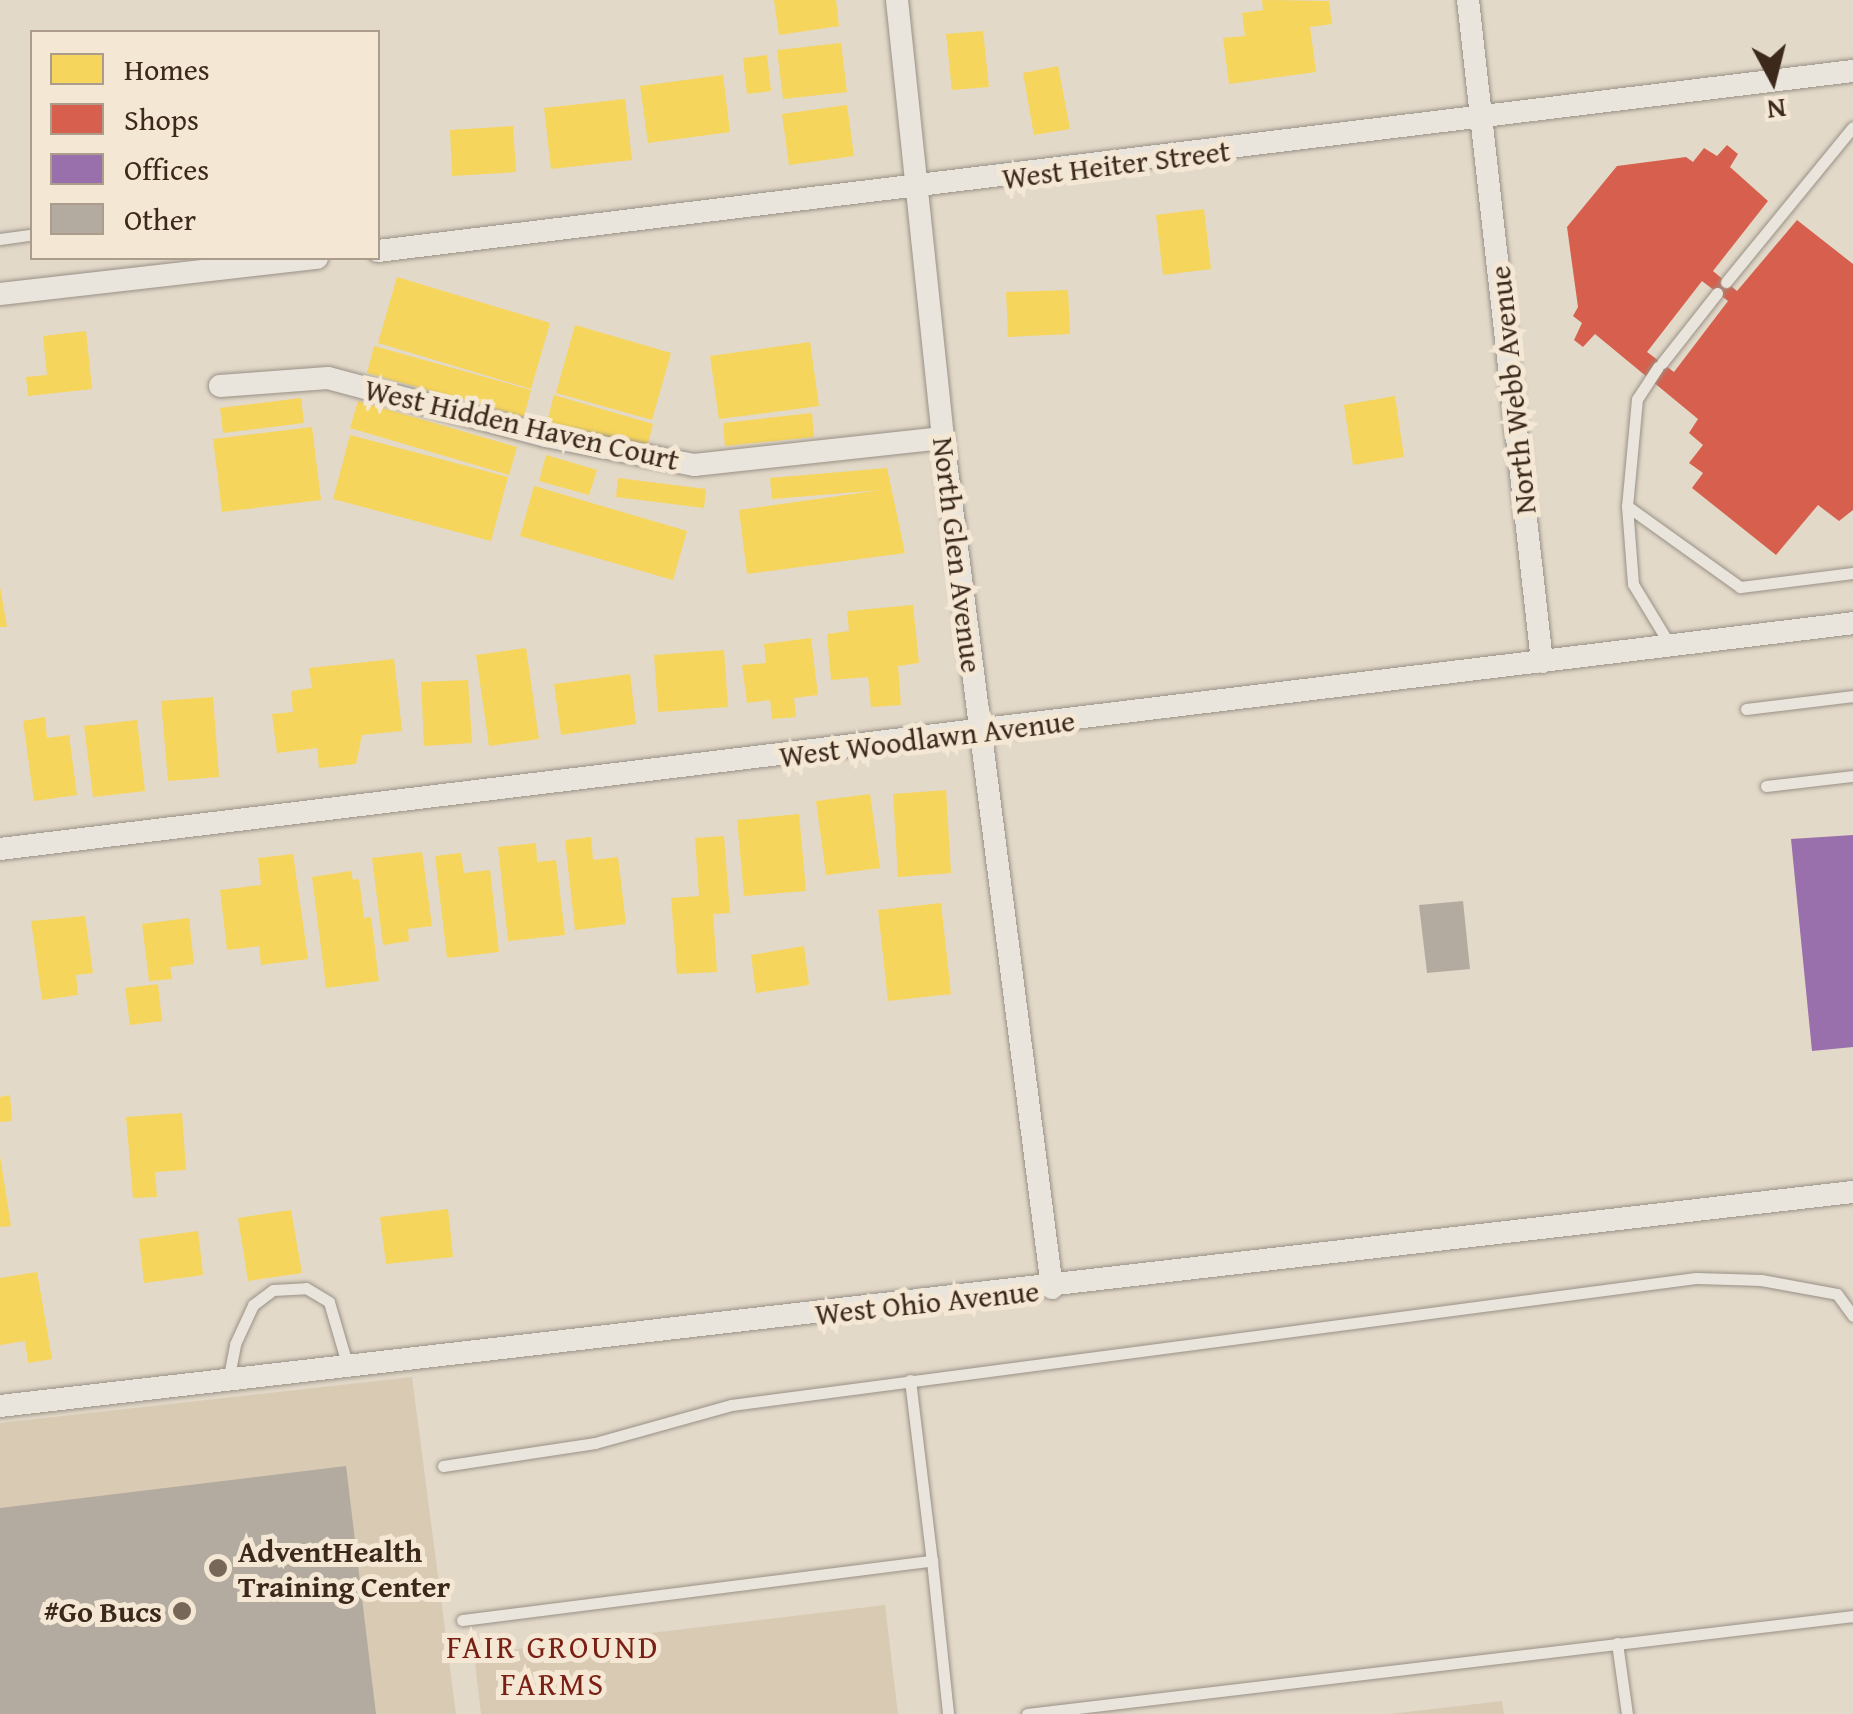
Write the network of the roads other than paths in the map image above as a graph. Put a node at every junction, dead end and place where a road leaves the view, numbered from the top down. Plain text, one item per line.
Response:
1 (896, 0) edge
2 (1468, 0) edge
3 (1853, 71) edge
4 (1481, 118) junction
5 (1853, 126) edge
6 (916, 190) junction
7 (30, 235) edge
8 (0, 239) edge
9 (380, 251) edge
10 (300, 260) edge
11 (1726, 282) dead end
12 (1717, 292) dead end
13 (0, 294) edge
14 (220, 386) dead end
15 (943, 438) junction
16 (1627, 506) junction
17 (1853, 573) edge
18 (1853, 623) edge
19 (1670, 645) junction
20 (1542, 662) junction
21 (1853, 696) edge
22 (1746, 709) dead end
23 (980, 732) junction
24 (1853, 776) edge
25 (1766, 786) dead end
26 (0, 849) edge
27 (1853, 1192) edge
28 (1052, 1288) junction
29 (1849, 1300) edge
30 (1853, 1316) edge
31 (348, 1367) junction
32 (910, 1380) junction
33 (228, 1381) junction
34 (0, 1406) edge
35 (443, 1466) dead end
36 (932, 1562) junction
37 (1853, 1616) edge
38 (462, 1620) dead end
39 (1617, 1644) junction
40 (1060, 1712) edge
41 (948, 1714) edge
42 (1027, 1714) edge
43 (1627, 1714) edge

1 - 6 street, North Glen Avenue
2 - 4 street, North Webb Avenue
3 - 4 street, West Heiter Street
4 - 6 street, West Heiter Street
4 - 20 street, North Webb Avenue
5 - 11 lane
6 - 9 street, West Heiter Street
6 - 15 street, North Glen Avenue
7 - 8 lane
10 - 13 street
12 - 16 lane
14 - 15 street, West Hidden Haven Court
15 - 23 street, North Glen Avenue
16 - 17 lane
16 - 19 lane
18 - 19 street, West Woodlawn Avenue
19 - 20 street, West Woodlawn Avenue
20 - 23 street, West Woodlawn Avenue
21 - 22 lane
23 - 26 street, West Woodlawn Avenue
23 - 28 street, North Glen Avenue
24 - 25 lane
27 - 28 street, West Ohio Avenue
28 - 31 street, West Ohio Avenue
29 - 30 lane
29 - 32 lane
31 - 33 street, West Ohio Avenue
31 - 33 lane
32 - 35 lane
32 - 36 lane
33 - 34 street, West Ohio Avenue
36 - 38 lane
36 - 41 lane
37 - 39 lane
39 - 40 lane
39 - 43 lane
40 - 42 lane

